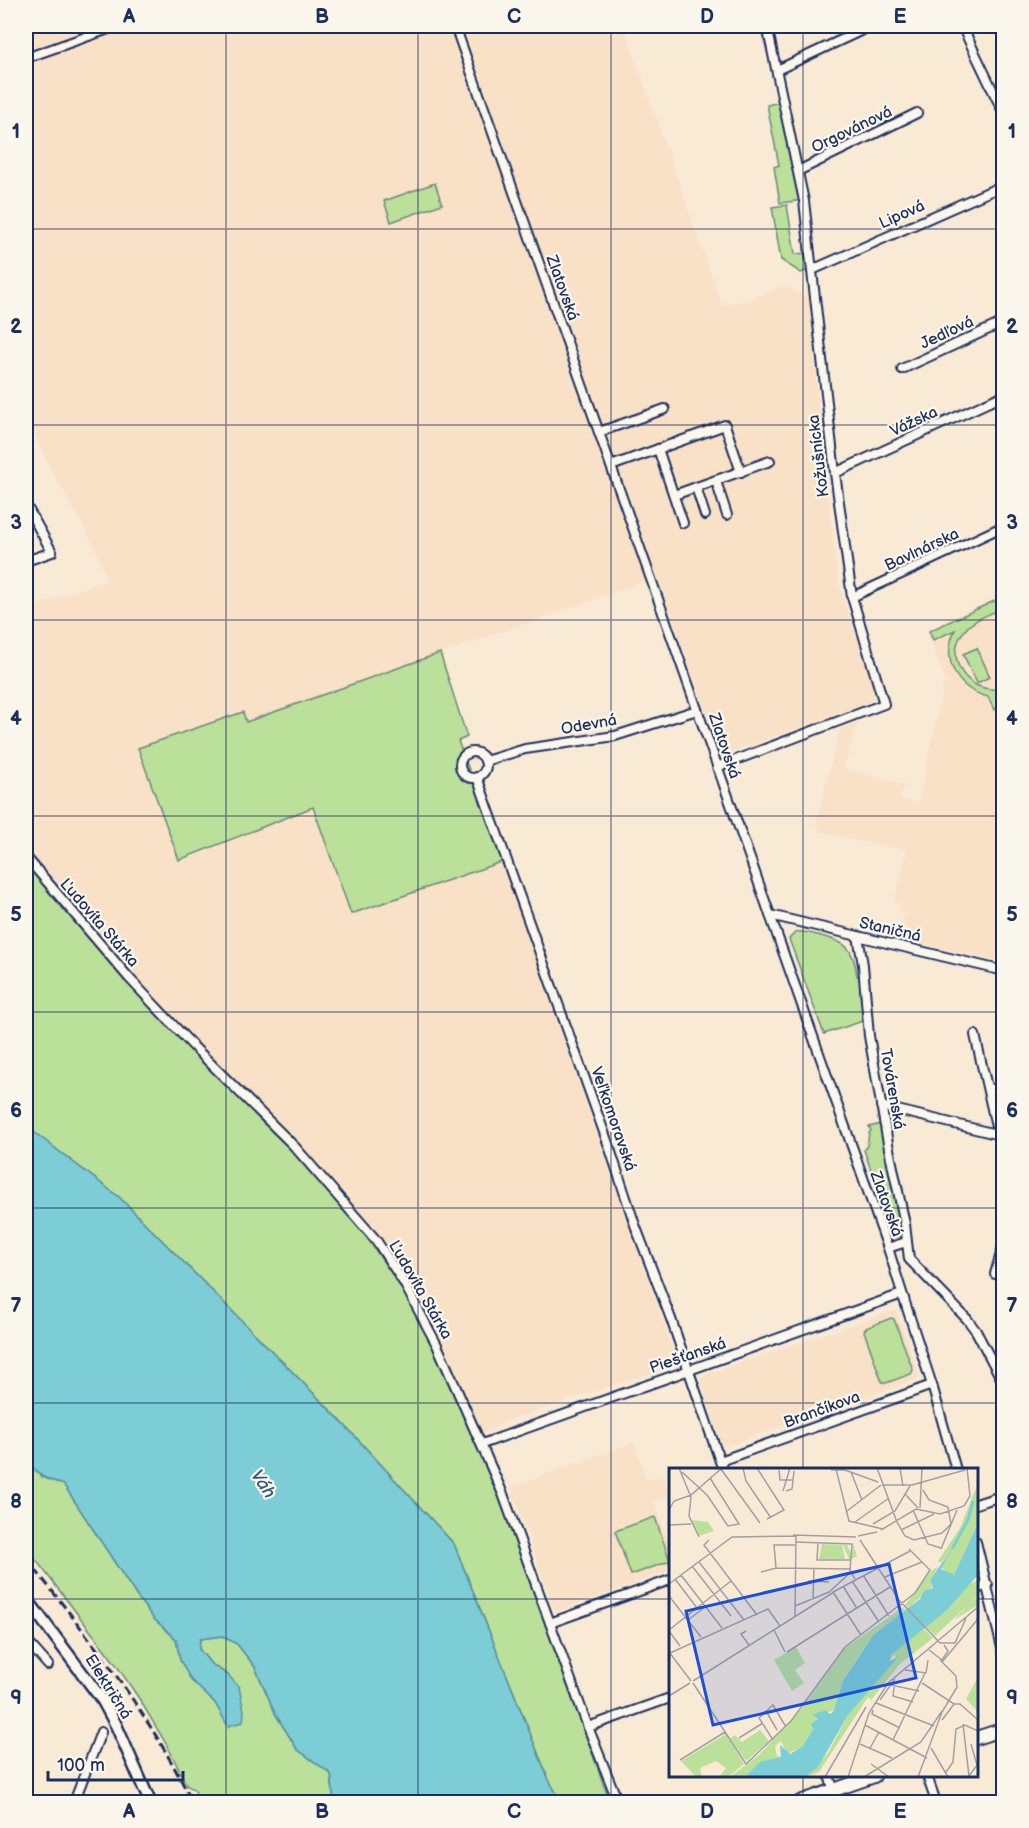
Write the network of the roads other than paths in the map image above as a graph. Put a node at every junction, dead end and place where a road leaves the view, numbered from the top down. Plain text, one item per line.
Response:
1 (117, 26) edge
2 (455, 26) edge
3 (767, 26) edge
4 (871, 26) edge
5 (962, 26) edge
6 (26, 58) edge
7 (777, 70) junction
8 (917, 113) dead end
9 (1004, 114) edge
10 (798, 171) junction
11 (1004, 185) edge
12 (812, 270) junction
13 (1004, 322) edge
14 (902, 369) dead end
15 (1004, 395) edge
16 (665, 409) dead end
17 (599, 432) junction
18 (658, 449) junction
19 (770, 462) dead end
20 (611, 466) junction
21 (741, 472) junction
22 (835, 473) junction
23 (716, 481) junction
24 (696, 487) junction
25 (674, 495) junction
26 (26, 505) edge
27 (705, 515) dead end
28 (727, 515) dead end
29 (683, 523) dead end
30 (1004, 526) edge
31 (26, 561) edge
32 (852, 597) junction
33 (697, 710) junction
34 (485, 761) junction
35 (717, 767) junction
36 (477, 777) junction
37 (26, 857) edge
38 (770, 915) junction
39 (858, 936) junction
40 (1004, 971) edge
41 (975, 1035) dead end
42 (988, 1088) junction
43 (1004, 1092) edge
44 (881, 1106) junction
45 (1001, 1136) edge
46 (1004, 1243) edge
47 (907, 1244) junction
48 (888, 1248) junction
49 (995, 1274) dead end
50 (902, 1294) junction
51 (688, 1371) junction
52 (1004, 1384) edge
53 (932, 1385) junction
54 (482, 1444) junction
55 (720, 1461) junction
56 (722, 1468) edge
57 (955, 1468) edge
58 (1004, 1495) edge
59 (978, 1503) edge
60 (978, 1549) edge
61 (669, 1580) edge
62 (988, 1585) junction
63 (978, 1588) edge
64 (26, 1598) edge
65 (550, 1623) junction
66 (26, 1640) edge
67 (1004, 1656) edge
68 (48, 1665) dead end
69 (669, 1698) edge
70 (588, 1727) junction
71 (1004, 1729) edge
72 (101, 1732) dead end
73 (978, 1737) edge
74 (829, 1777) edge
75 (871, 1777) edge
76 (927, 1777) edge
77 (834, 1790) junction
78 (74, 1803) edge
79 (150, 1803) edge
80 (618, 1803) edge
81 (800, 1803) edge
82 (936, 1803) edge

1 - 6 street
2 - 17 street, Zlatovská
3 - 7 street, Kožušnícka
4 - 7 street
5 - 9 street
7 - 10 street, Kožušnícka
8 - 10 street, Orgovánová
10 - 12 street, Kožušnícka
11 - 12 street, Lipová
12 - 22 street, Kožušnícka
13 - 14 street, Jedľová
15 - 22 street, Vážska
16 - 17 street
17 - 20 street, Zlatovská
18 - 20 street
18 - 21 street
18 - 25 street
19 - 21 street
20 - 33 street, Zlatovská
21 - 23 street
22 - 32 street, Kožušnícka
23 - 24 street
23 - 28 street
24 - 25 street
24 - 27 street
25 - 29 street
26 - 31 street
30 - 32 street, Bavlnárska
32 - 35 street, Kožušnícka
33 - 34 street, Odevná
33 - 35 street, Zlatovská
34 - 36 street
34 - 36 street
35 - 38 street, Zlatovská
36 - 51 street, Veľkomoravská
37 - 54 street, Ľudovíta Stárka
38 - 39 street, Staničná
38 - 48 street, Zlatovská
39 - 40 street, Staničná
39 - 44 street, Továrenská
41 - 42 street
42 - 43 street
42 - 45 street
44 - 45 street
44 - 47 street, Továrenská
46 - 49 street
47 - 48 street
47 - 52 street, Továrenská
48 - 50 street, Zlatovská
50 - 51 street, Piešťanská
50 - 53 street, Zlatovská
51 - 54 street, Piešťanská
51 - 55 street, Veľkomoravská
53 - 55 street, Brančíkova
53 - 57 street, Zlatovská
54 - 65 street, Ľudovíta Stárka
55 - 56 street, Veľkomoravská
58 - 59 street
60 - 62 street
61 - 65 street
62 - 63 street
62 - 67 street
64 - 79 main road, Električná
65 - 70 street, Ľudovíta Stárka
66 - 68 street
69 - 70 street
70 - 80 street, Ľudovíta Stárka
71 - 73 main road
72 - 78 street
74 - 77 street
75 - 77 main road
76 - 82 street
77 - 81 main road

